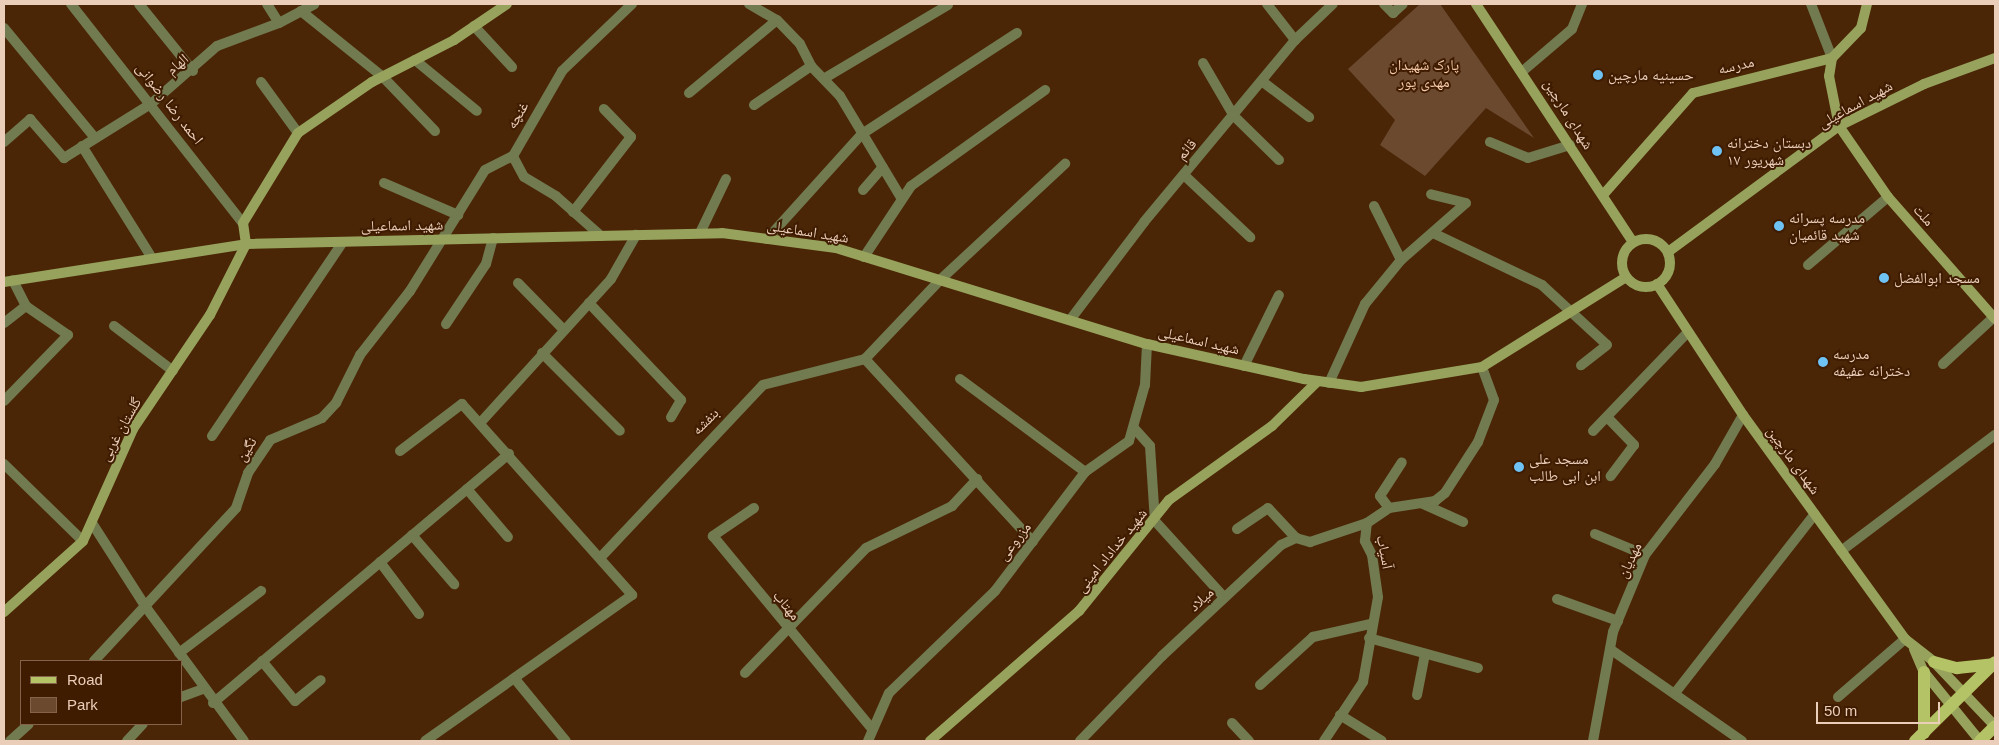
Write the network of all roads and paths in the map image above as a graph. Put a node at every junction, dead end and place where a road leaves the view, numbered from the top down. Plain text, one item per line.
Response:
1 (71, 4) edge
2 (139, 4) edge
3 (267, 4) edge
4 (314, 4) edge
5 (507, 4) edge
6 (632, 4) edge
7 (749, 4) edge
8 (1267, 4) edge
9 (1333, 4) edge
10 (1384, 4) edge
11 (1403, 4) edge
12 (1476, 4) edge
13 (1582, 4) edge
14 (1811, 4) edge
15 (1867, 4) edge
16 (948, 5) edge
17 (301, 11) junction
18 (776, 20) junction
19 (279, 23) junction
20 (474, 26) junction
21 (4, 28) edge
22 (1017, 33) dead end
23 (1295, 40) junction
24 (1832, 58) junction
25 (1995, 58) edge
26 (415, 60) junction
27 (1203, 63) dead end
28 (811, 66) junction
29 (512, 67) dead end
30 (1524, 70) junction
31 (193, 71) junction
32 (383, 77) junction
33 (825, 78) junction
34 (261, 82) dead end
35 (1263, 82) junction
36 (1045, 90) dead end
37 (689, 93) dead end
38 (152, 103) junction
39 (754, 105) dead end
40 (604, 108) dead end
41 (476, 111) dead end
42 (1234, 116) junction
43 (1309, 117) dead end
44 (1839, 126) junction
45 (435, 131) dead end
46 (298, 134) junction
47 (862, 134) junction
48 (95, 138) junction
49 (4, 142) edge
50 (1490, 142) dead end
51 (1570, 145) junction
52 (82, 146) junction
53 (513, 156) junction
54 (1279, 160) dead end
55 (1065, 164) dead end
56 (883, 167) junction
57 (1184, 175) junction
58 (726, 179) dead end
59 (384, 183) dead end
60 (863, 190) dead end
61 (1432, 194) dead end
62 (1603, 195) junction
63 (1888, 197) junction
64 (902, 199) junction
65 (1374, 206) dead end
66 (573, 212) junction
67 (458, 215) junction
68 (243, 223) junction
69 (1433, 233) junction
70 (700, 234) junction
71 (636, 235) junction
72 (601, 236) junction
73 (1250, 237) dead end
74 (493, 238) junction
75 (444, 239) junction
76 (767, 239) junction
77 (343, 242) junction
78 (1633, 242) junction
79 (246, 244) junction
80 (1668, 252) junction
81 (150, 255) junction
82 (864, 257) junction
83 (1401, 260) junction
84 (1808, 265) dead end
85 (1626, 277) junction
86 (940, 280) junction
87 (9, 281) edge
88 (518, 283) dead end
89 (1657, 284) junction
90 (1279, 295) dead end
91 (590, 303) junction
92 (26, 306) junction
93 (1570, 313) junction
94 (1995, 318) edge
95 (1070, 320) junction
96 (4, 323) edge
97 (446, 324) dead end
98 (114, 326) dead end
99 (564, 330) junction
100 (1688, 332) junction
101 (1147, 344) junction
102 (542, 353) junction
103 (865, 358) junction
104 (1943, 364) dead end
105 (1581, 365) dead end
106 (1244, 366) junction
107 (1482, 367) junction
108 (173, 371) junction
109 (960, 379) dead end
110 (1317, 382) junction
111 (1329, 383) junction
112 (4, 401) edge
113 (1743, 415) junction
114 (671, 417) dead end
115 (1607, 417) junction
116 (480, 422) junction
117 (1134, 428) junction
118 (620, 431) dead end
119 (1593, 431) dead end
120 (1995, 435) edge
121 (212, 436) dead end
122 (400, 451) dead end
123 (509, 454) junction
124 (1402, 462) dead end
125 (4, 464) edge
126 (1085, 472) junction
127 (1611, 476) dead end
128 (977, 480) junction
129 (466, 489) junction
130 (1422, 503) junction
131 (754, 508) dead end
132 (1389, 508) junction
133 (1814, 514) junction
134 (1155, 521) junction
135 (1367, 522) junction
136 (1463, 522) dead end
137 (92, 523) junction
138 (1237, 530) dead end
139 (1596, 534) dead end
140 (412, 535) junction
141 (508, 537) dead end
142 (1296, 538) junction
143 (83, 541) junction
144 (1033, 542) junction
145 (1841, 552) junction
146 (1646, 555) junction
147 (600, 558) junction
148 (380, 562) junction
149 (454, 584) dead end
150 (261, 591) dead end
151 (1224, 597) junction
152 (1557, 599) dead end
153 (145, 606) junction
154 (4, 612) edge
155 (418, 614) dead end
156 (1618, 621) junction
157 (1370, 624) junction
158 (787, 629) junction
159 (1369, 638) junction
160 (1905, 639) junction
161 (1913, 648) junction
162 (1610, 649) junction
163 (179, 654) junction
164 (1425, 654) junction
165 (95, 660) edge
166 (262, 661) junction
167 (1934, 662) junction
168 (1994, 663) edge
169 (1478, 668) dead end
170 (1924, 672) junction
171 (745, 673) dead end
172 (515, 679) junction
173 (321, 680) dead end
174 (1260, 685) dead end
175 (203, 689) junction
176 (1964, 692) junction
177 (1675, 694) junction
178 (1417, 695) dead end
179 (182, 697) edge
180 (1838, 697) dead end
181 (213, 703) junction
182 (1950, 706) junction
183 (1340, 714) junction
184 (1232, 723) dead end
185 (28, 725) edge
186 (142, 725) edge
187 (1995, 726) edge
188 (872, 729) junction
189 (1920, 737) edge
190 (10, 741) edge
191 (127, 741) edge
192 (244, 741) edge
193 (425, 741) edge
194 (566, 741) edge
195 (868, 741) edge
196 (930, 741) edge
197 (1080, 741) edge
198 (1250, 741) edge
199 (1324, 741) edge
200 (1382, 741) edge
201 (1593, 741) edge
202 (1742, 741) edge
203 (1980, 741) edge

1 - 38 street, احمد رضا رضوانی
2 - 31 street
3 - 19 street
4 - 17 street, الهام
5 - 20 street
6 - 53 street, غنچه
7 - 18 street
8 - 23 street
9 - 23 street, قائم
10 - 11 street
12 - 30 street, شهدای مارچین
13 - 30 street
14 - 24 street
15 - 24 street
16 - 33 street
17 - 19 street, الهام
17 - 32 street
18 - 28 street
18 - 37 street
19 - 31 street, الهام
20 - 26 street
20 - 29 street
21 - 48 street
22 - 47 street
23 - 35 street, قائم
24 - 44 street
24 - 62 street, مدرسه
25 - 44 street, شهید اسماعیلی
26 - 32 street
26 - 41 street
27 - 42 street
28 - 33 street
28 - 39 street
30 - 51 street, شهدای مارچین
31 - 38 street, الهام
32 - 45 street
32 - 46 street
33 - 47 street
34 - 46 street
35 - 42 street, قائم
35 - 43 street
36 - 64 street
38 - 48 street, الهام
38 - 68 street, احمد رضا رضوانی
40 - 66 street
42 - 54 street
42 - 57 street, قائم
44 - 63 street, ملت
44 - 80 street, شهید اسماعیلی
46 - 68 street
47 - 56 street
47 - 76 street
48 - 52 street, الهام
49 - 52 street, الهام
50 - 51 street
51 - 62 street, شهدای مارچین
52 - 81 street
53 - 66 street
53 - 67 street, نگین
55 - 86 street
56 - 60 street
56 - 64 street
57 - 73 street
57 - 95 street, قائم
58 - 70 street
59 - 67 street
61 - 69 street
62 - 78 street, شهدای مارچین
63 - 84 street
63 - 94 street, ملت
64 - 82 street
65 - 83 street
66 - 72 street
67 - 75 street, نگین
68 - 79 street
69 - 83 street
69 - 93 street
70 - 71 street, شهید اسماعیلی
70 - 76 street, شهید اسماعیلی
71 - 72 street, شهید اسماعیلی
71 - 91 street
72 - 74 street, شهید اسماعیلی
74 - 75 street, شهید اسماعیلی
74 - 97 street
75 - 77 street, شهید اسماعیلی
75 - 153 street, نگین
76 - 82 street, شهید اسماعیلی
77 - 79 street, شهید اسماعیلی
77 - 121 street
78 - 80 street
78 - 85 street
79 - 81 street, شهید اسماعیلی
79 - 108 street, گلستان غربی
80 - 89 street
81 - 87 street, شهید اسماعیلی
82 - 86 street, شهید اسماعیلی
83 - 111 street
85 - 89 street
85 - 93 street, شهید اسماعیلی
86 - 95 street, شهید اسماعیلی
86 - 103 street
87 - 92 street
88 - 99 street
89 - 100 street, شهدای مارچین
90 - 106 street
91 - 99 street
91 - 114 street
92 - 96 street
92 - 112 street
93 - 105 street
93 - 107 street, شهید اسماعیلی
94 - 104 street
95 - 101 street, شهید اسماعیلی
98 - 108 street
99 - 102 street
100 - 113 street, شهدای مارچین
100 - 115 street
101 - 106 street, شهید اسماعیلی
101 - 117 street, مزروعی
102 - 116 street
102 - 118 street
103 - 128 street
103 - 147 street, بنفشه
106 - 110 street, شهید اسماعیلی
107 - 111 street, شهید اسماعیلی
107 - 130 street, آسیاب
108 - 137 street, گلستان غربی
109 - 126 street
110 - 111 street, شهید اسماعیلی
110 - 134 street, شهید خداداد امینی
113 - 133 street, شهدای مارچین
113 - 146 street, مهدیان
115 - 119 street
115 - 127 street
116 - 122 street
116 - 123 street
117 - 126 street, مزروعی
117 - 134 street
120 - 145 street
123 - 129 street
123 - 147 street
124 - 132 street
125 - 143 street
126 - 144 street, مزروعی
128 - 144 street
128 - 158 street
129 - 140 street
129 - 141 street
130 - 132 street, آسیاب
130 - 136 street
131 - 158 street, مهتاب
132 - 135 street, آسیاب
133 - 145 street, شهدای مارچین
133 - 177 street
134 - 151 street
134 - 196 street, شهید خداداد امینی
135 - 142 street
135 - 157 street, آسیاب
137 - 143 street, گلستان غربی
137 - 153 street
138 - 142 street
139 - 146 street
140 - 148 street
140 - 149 street
142 - 151 street, میلاد
143 - 154 street, گلستان غربی
144 - 188 street, مزروعی
145 - 160 street, شهدای مارچین
146 - 156 street, مهدیان
147 - 172 street
148 - 155 street
148 - 166 street
150 - 163 street
151 - 197 street, میلاد
152 - 156 street
153 - 163 street
153 - 165 street, نگین
156 - 162 street, مهدیان
157 - 159 street, آسیاب
157 - 174 street
158 - 171 street
158 - 188 street, مهتاب
159 - 164 street
159 - 183 street, آسیاب
160 - 161 street, شهدای مارچین
160 - 180 street
161 - 167 street, شهدای مارچین
161 - 170 street, شهدای مارچین
162 - 177 street
162 - 201 street, مهدیان
163 - 175 street
164 - 169 street
164 - 178 street
166 - 173 street
166 - 181 street
167 - 168 main road
167 - 176 street, شهدای مارچین
168 - 176 main road
170 - 182 street, شهدای مارچین
170 - 189 main road
172 - 193 street
172 - 194 street
175 - 179 street
175 - 181 street
176 - 182 main road
176 - 187 street, شهدای مارچین
177 - 202 street
181 - 192 street
182 - 189 main road
182 - 203 street, شهدای مارچین
183 - 199 street, آسیاب
183 - 200 street
184 - 198 street
185 - 190 street
186 - 191 street
187 - 203 main road
188 - 195 street, مزروعی

